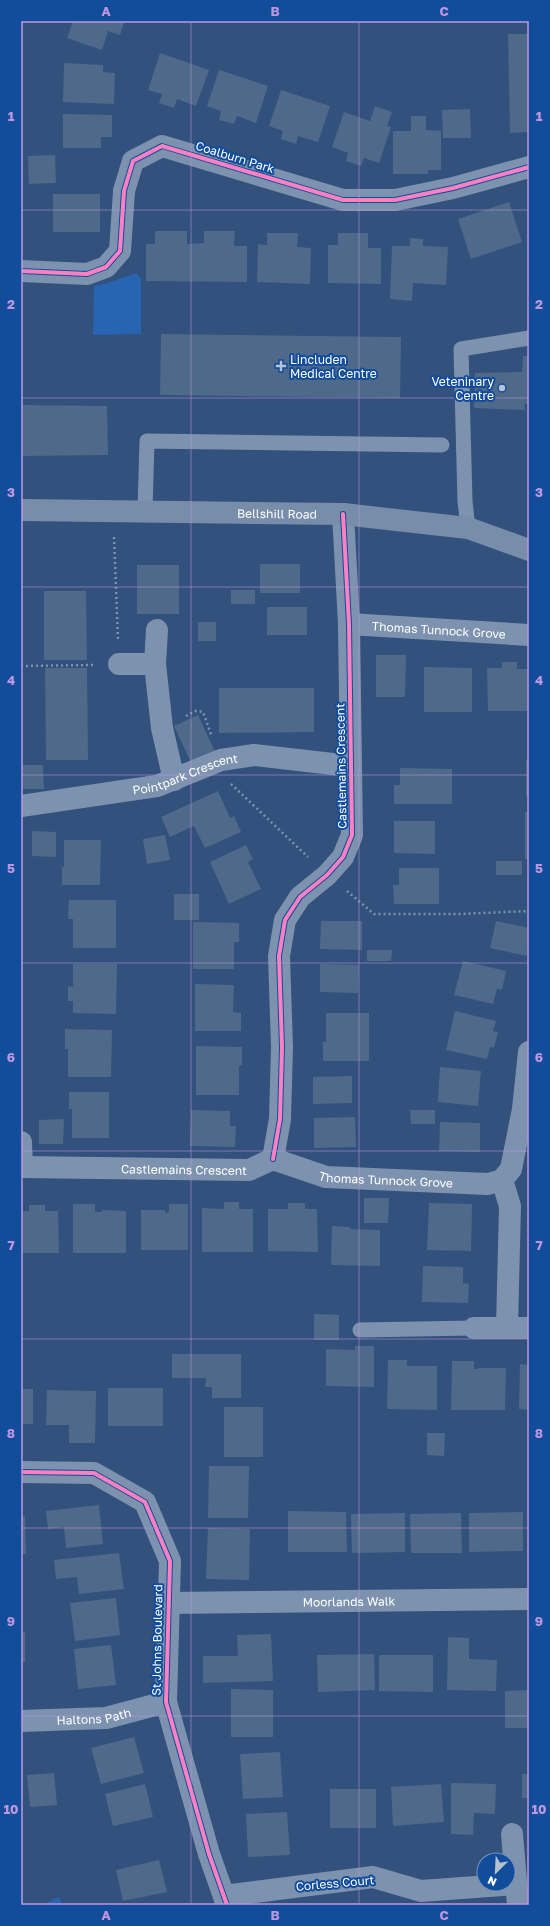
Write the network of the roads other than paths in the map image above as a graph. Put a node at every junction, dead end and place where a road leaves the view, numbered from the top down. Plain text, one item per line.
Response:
1 (529, 167) edge
2 (21, 271) edge
3 (529, 338) edge
4 (442, 445) dead end
5 (21, 510) edge
6 (145, 510) junction
7 (343, 514) junction
8 (468, 528) junction
9 (529, 550) edge
10 (349, 624) junction
11 (157, 630) dead end
12 (529, 635) edge
13 (118, 664) road end
14 (155, 664) junction
15 (350, 766) junction
16 (174, 780) junction
17 (21, 806) edge
18 (529, 1052) edge
19 (21, 1142) edge
20 (274, 1158) junction
21 (22, 1167) edge
22 (502, 1180) junction
23 (507, 1327) junction
24 (474, 1328) joint
25 (529, 1328) edge
26 (360, 1330) dead end
27 (21, 1472) edge
28 (529, 1600) edge
29 (168, 1603) junction
30 (166, 1702) junction
31 (21, 1721) edge
32 (512, 1834) dead end
33 (518, 1894) edge
34 (225, 1901) edge

1 - 2 street, Coalburn Park
3 - 8 lane
4 - 6 lane
5 - 6 main road, Bellshill Road
6 - 7 main road, Bellshill Road
7 - 8 main road, Bellshill Road
7 - 10 street, Castlemains Crescent
8 - 9 main road, Bellshill Road
10 - 12 street, Thomas Tunnock Grove
10 - 15 street, Castlemains Crescent
11 - 14 street
13 - 14 street
14 - 16 street
15 - 16 street, Pointpark Crescent
15 - 20 street, Castlemains Crescent
16 - 17 street, Pointpark Crescent
18 - 22 street
19 - 21 street
20 - 21 street, Castlemains Crescent
20 - 22 street, Thomas Tunnock Grove
22 - 23 street
23 - 24 street
23 - 25 street
24 - 26 lane
27 - 29 street, St Johns Boulevard
28 - 29 street, Moorlands Walk
29 - 30 street, St Johns Boulevard
30 - 31 street, Haltons Path
30 - 34 street, St Johns Boulevard
32 - 33 street, Corless Court
33 - 34 street, Corless Court

